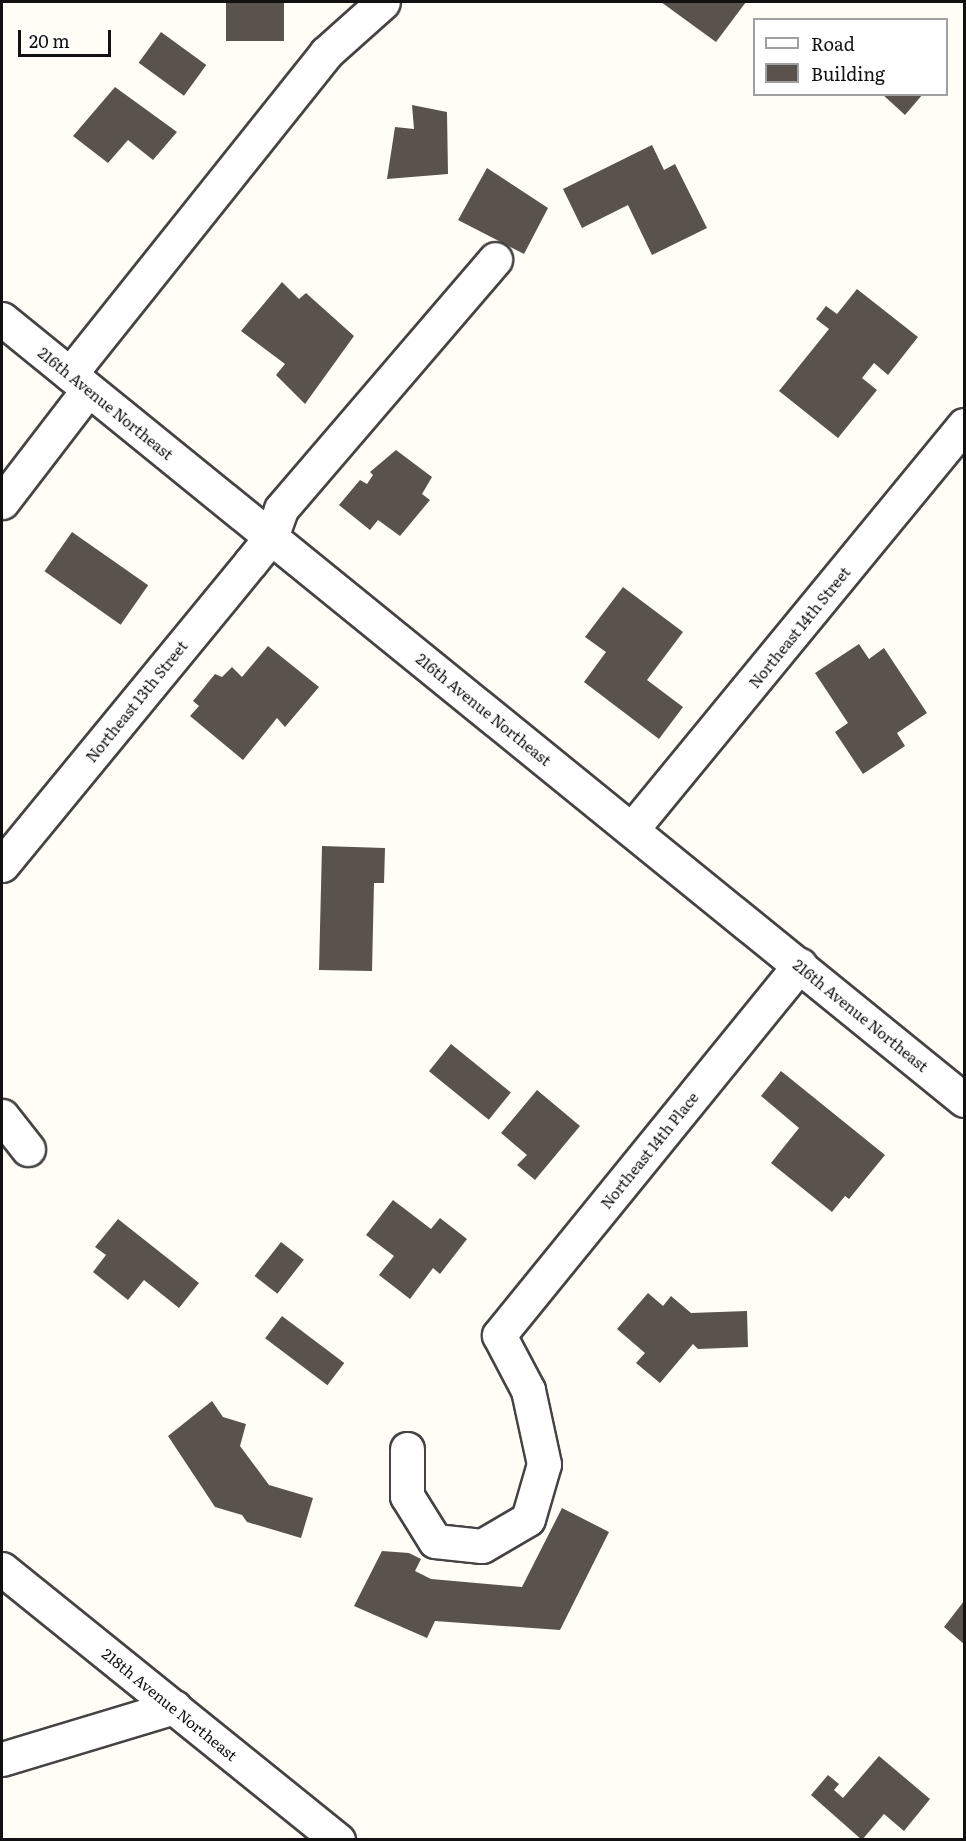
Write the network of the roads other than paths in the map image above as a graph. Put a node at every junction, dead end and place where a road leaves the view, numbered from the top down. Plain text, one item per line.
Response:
1 (383, 2) edge
2 (495, 259) dead end
3 (2, 319) edge
4 (79, 382) junction
5 (964, 425) edge
6 (2, 502) edge
7 (271, 537) junction
8 (632, 830) junction
9 (2, 865) edge
10 (800, 965) junction
11 (964, 1100) edge
12 (2, 1116) edge
13 (28, 1149) dead end
14 (407, 1449) dead end
15 (2, 1569) edge
16 (2, 1591) edge
17 (48, 1606) junction
18 (174, 1707) junction
19 (2, 1759) edge
20 (338, 1839) edge

1 - 4 street
2 - 7 street, Northeast 13th Street
3 - 4 street, 216th Avenue Northeast
4 - 6 street
4 - 7 street, 216th Avenue Northeast
5 - 8 street, Northeast 14th Street
7 - 8 street, 216th Avenue Northeast
7 - 9 street, Northeast 13th Street
8 - 10 street, 216th Avenue Northeast
10 - 11 street, 216th Avenue Northeast
10 - 14 street, Northeast 14th Place
12 - 13 street
15 - 17 street, 218th Avenue Northeast
16 - 17 street
17 - 18 street, 218th Avenue Northeast
18 - 19 street
18 - 20 street, 218th Avenue Northeast

